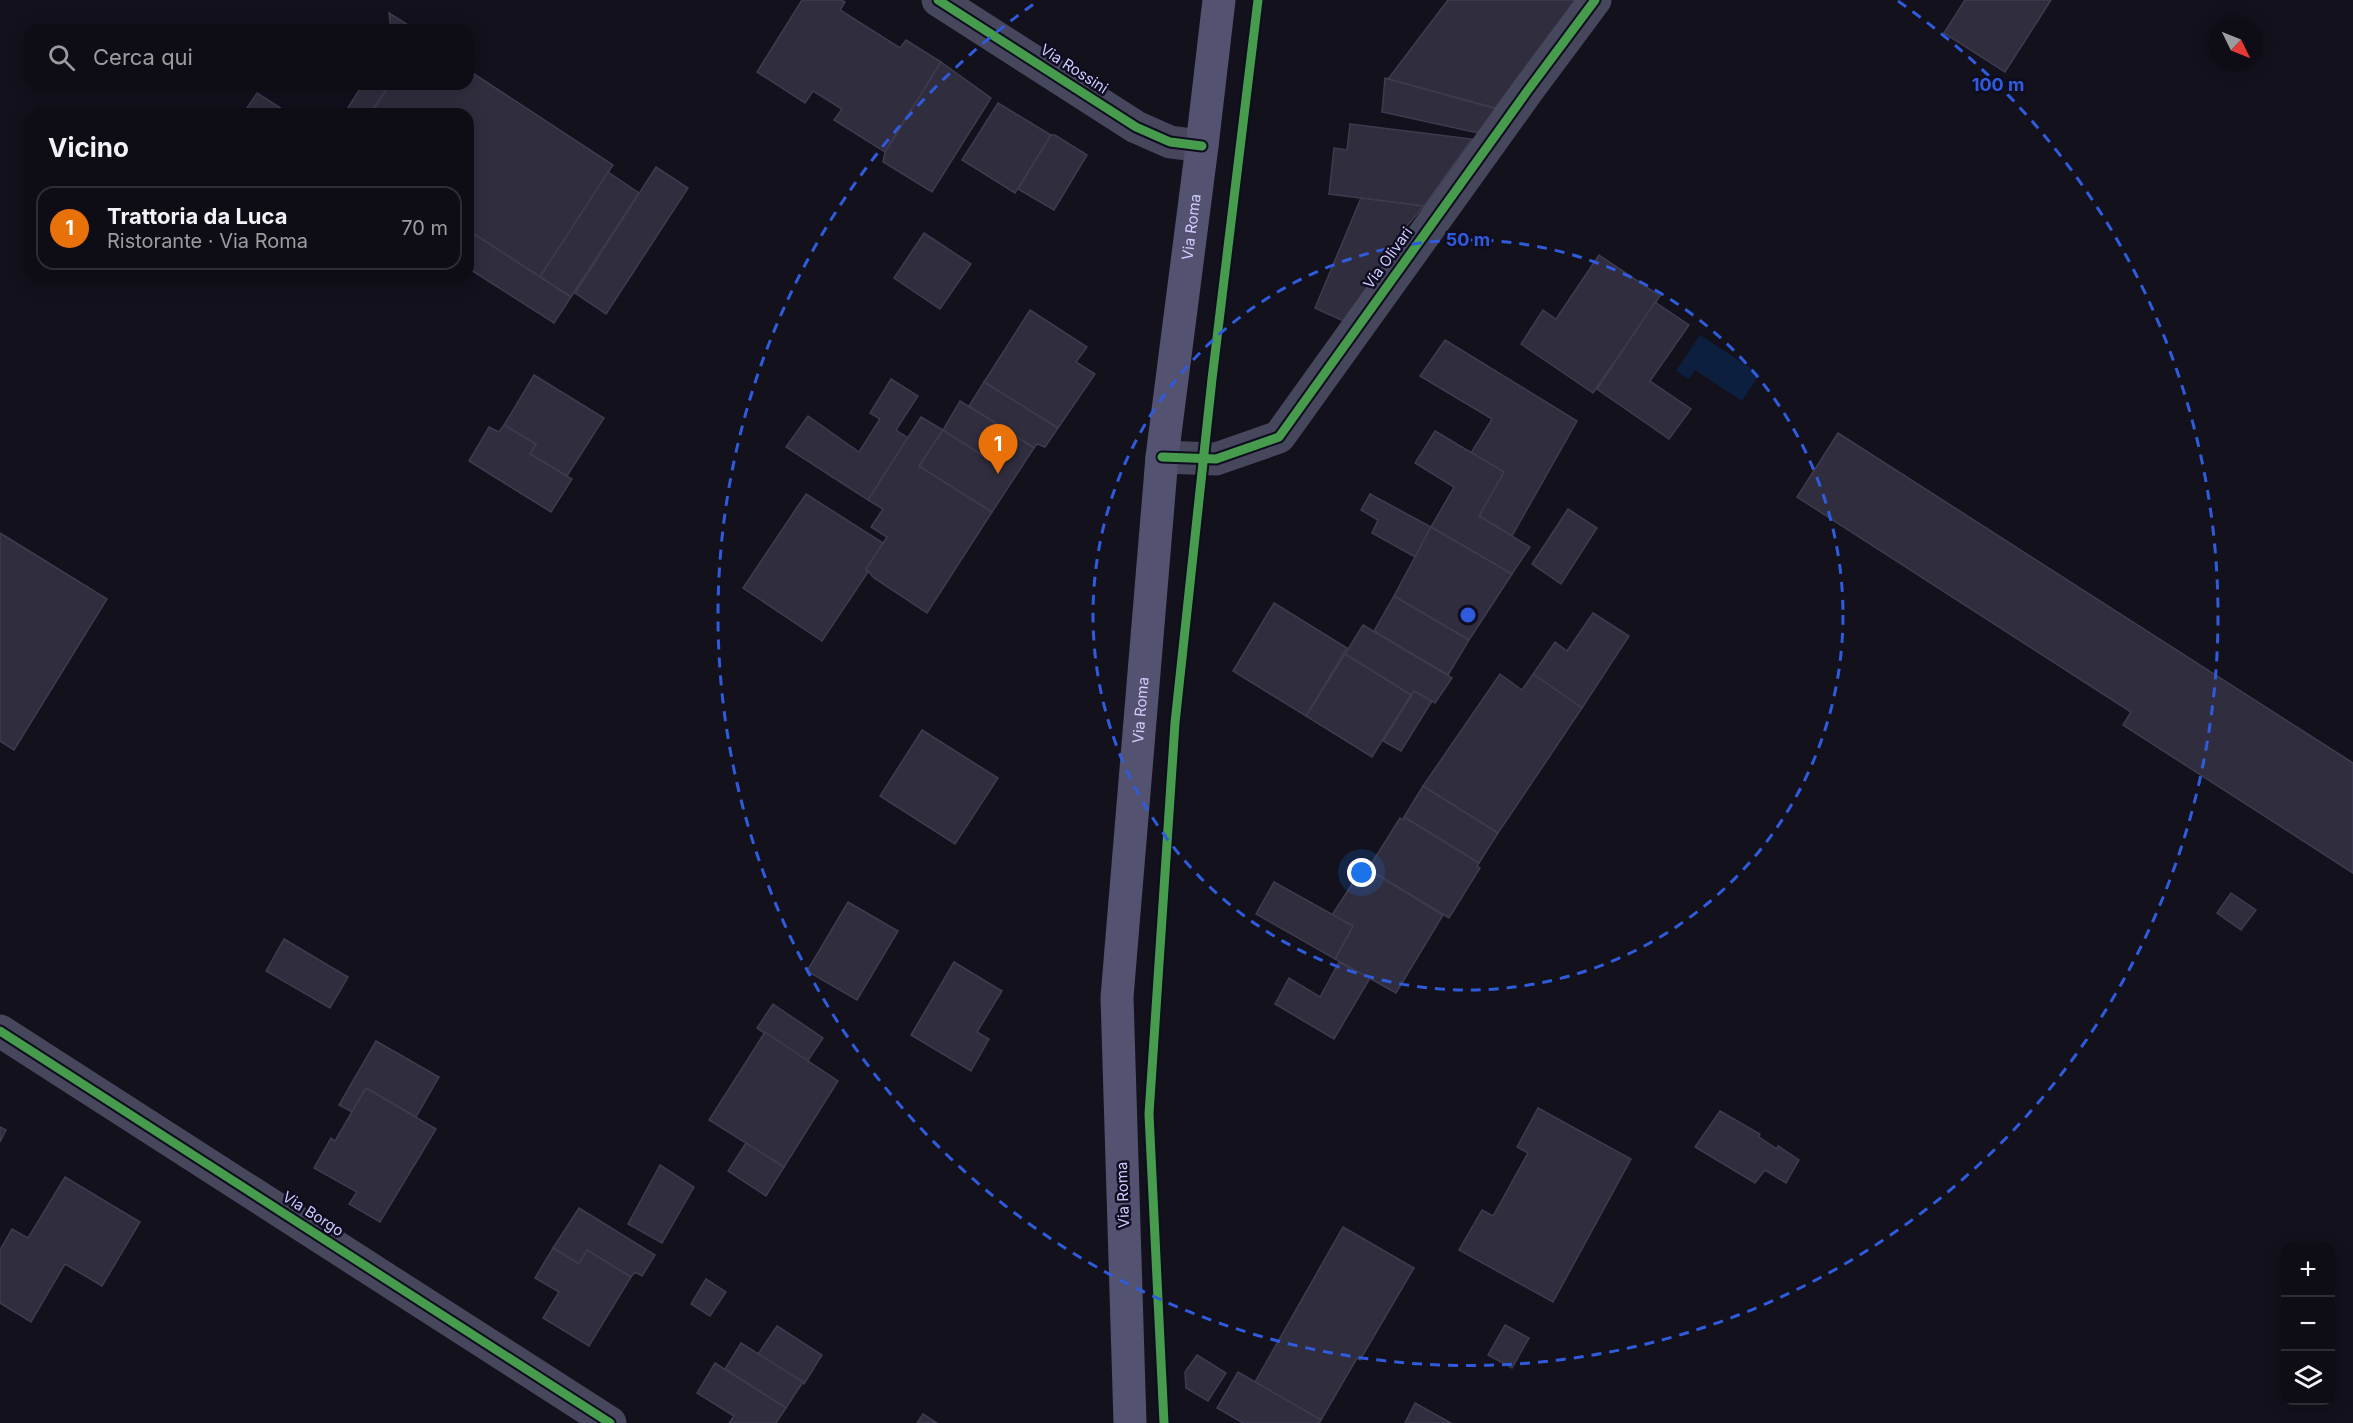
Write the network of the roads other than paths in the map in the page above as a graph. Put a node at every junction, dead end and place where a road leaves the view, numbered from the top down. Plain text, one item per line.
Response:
1 (938, 0) edge
2 (1219, 0) edge
3 (1595, 0) edge
4 (1202, 146) junction
5 (1162, 457) junction
6 (0, 1031) edge
7 (610, 1423) edge
8 (1130, 1423) edge

1 - 4 street, Via Rossini
2 - 4 main road, Via Roma
3 - 5 street, Via Olivari
4 - 5 main road, Via Roma
5 - 8 main road, Via Roma
6 - 7 street, Via Borgo

